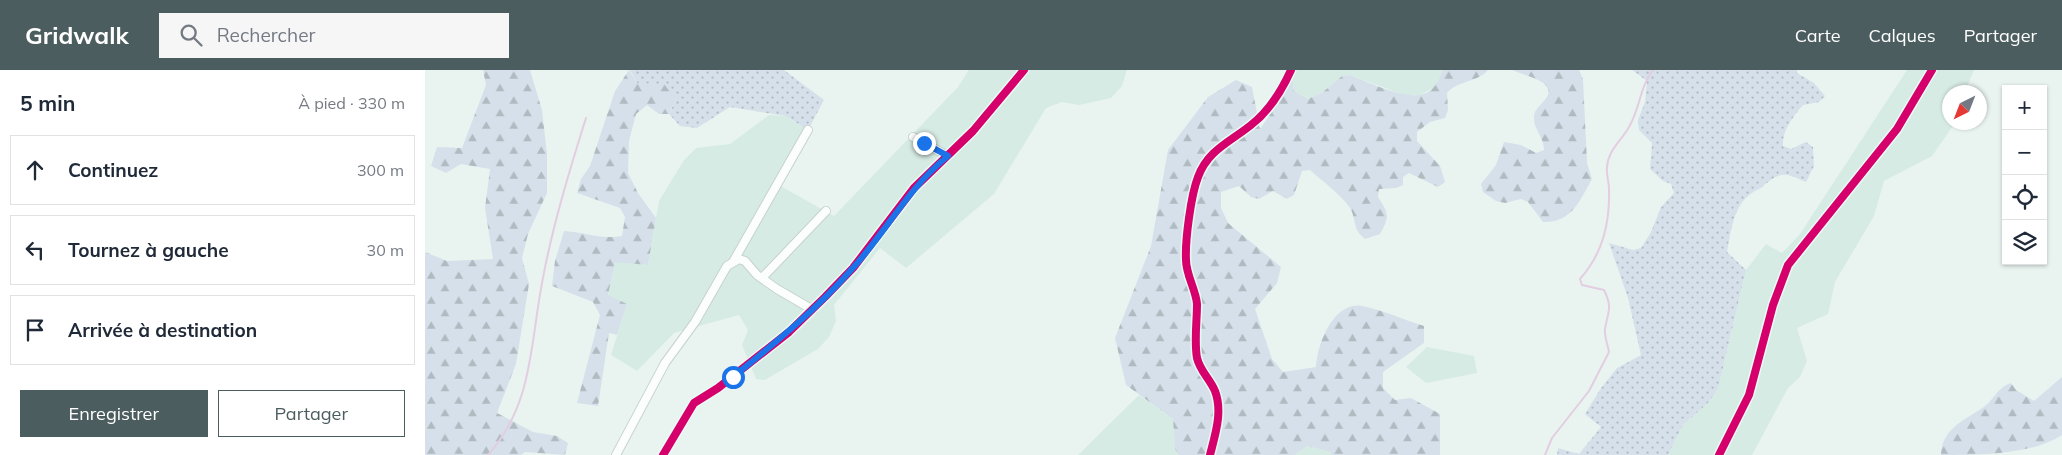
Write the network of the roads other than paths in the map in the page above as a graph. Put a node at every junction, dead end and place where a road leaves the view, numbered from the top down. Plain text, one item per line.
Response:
1 (1024, 70) edge
2 (1291, 70) edge
3 (1932, 70) edge
4 (807, 130) dead end
5 (913, 137) dead end
6 (948, 156) junction
7 (826, 211) dead end
8 (733, 262) junction
9 (762, 278) junction
10 (813, 310) junction
11 (623, 443) junction
12 (616, 455) edge
13 (623, 455) edge
14 (663, 455) edge
15 (1210, 455) edge
16 (1719, 455) edge

1 - 6 street
2 - 15 street
3 - 16 street
4 - 8 street
5 - 6 street
6 - 10 street
7 - 9 street
8 - 9 street
8 - 11 street
9 - 10 street
10 - 14 street
11 - 12 street
11 - 13 street

